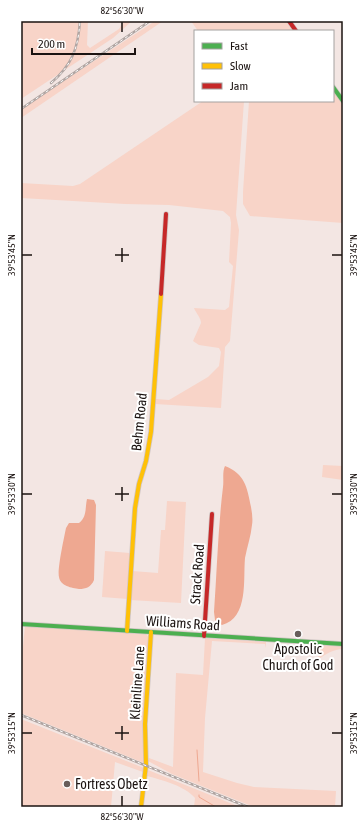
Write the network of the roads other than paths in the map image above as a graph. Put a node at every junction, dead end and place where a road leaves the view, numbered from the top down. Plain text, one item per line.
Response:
1 (289, 21) edge
2 (295, 30) edge
3 (334, 88) edge
4 (343, 101) edge
5 (166, 214) dead end
6 (212, 514) dead end
7 (21, 624) edge
8 (127, 631) junction
9 (151, 632) junction
10 (204, 636) junction
11 (343, 644) edge
12 (141, 807) edge

1 - 2 street
3 - 4 street
5 - 8 street, Behm Road
6 - 10 street, Strack Road
7 - 8 street, Williams Road
8 - 9 street, Williams Road
9 - 10 street, Williams Road
9 - 12 street, Kleinline Lane
10 - 11 street, Williams Road

